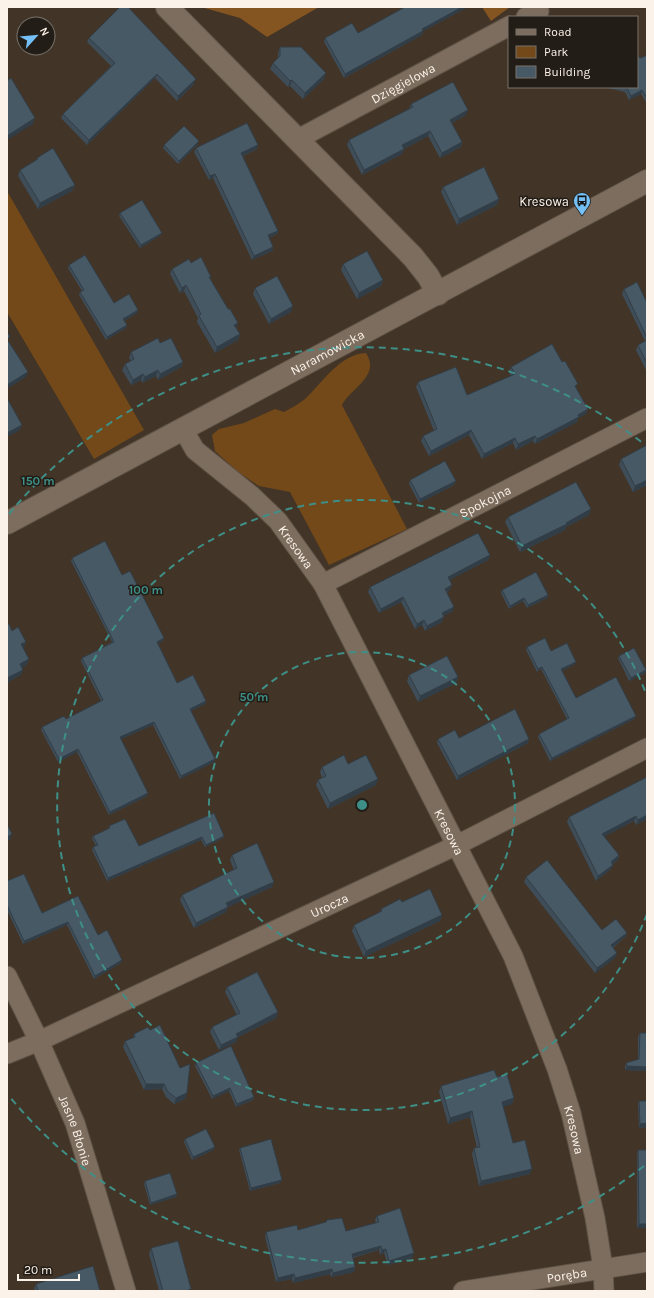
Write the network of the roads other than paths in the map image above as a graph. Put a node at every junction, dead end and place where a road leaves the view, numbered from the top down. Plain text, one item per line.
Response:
1 (167, 7) edge
2 (508, 27) edge
3 (298, 139) junction
4 (647, 181) edge
5 (438, 294) junction
6 (647, 418) edge
7 (183, 429) junction
8 (7, 523) edge
9 (323, 584) junction
10 (647, 748) edge
11 (457, 845) junction
12 (7, 976) edge
13 (39, 1041) junction
14 (7, 1054) edge
15 (647, 1262) edge
16 (603, 1268) junction
17 (126, 1291) edge
18 (464, 1291) edge
19 (604, 1291) edge

1 - 3 street
2 - 3 street, Dzięgielowa
3 - 5 street
4 - 5 street, Naramowicka
5 - 7 street, Naramowicka
6 - 9 street, Spokojna
7 - 8 street, Naramowicka
7 - 9 street, Kresowa
9 - 11 street, Kresowa
10 - 11 street, Urocza
11 - 13 street, Urocza
11 - 16 street, Kresowa
12 - 13 street, Jasne Błonie
13 - 14 street, Urocza
13 - 17 street, Jasne Błonie
15 - 16 street, Poręba
16 - 18 street, Poręba
16 - 19 street, Kresowa

